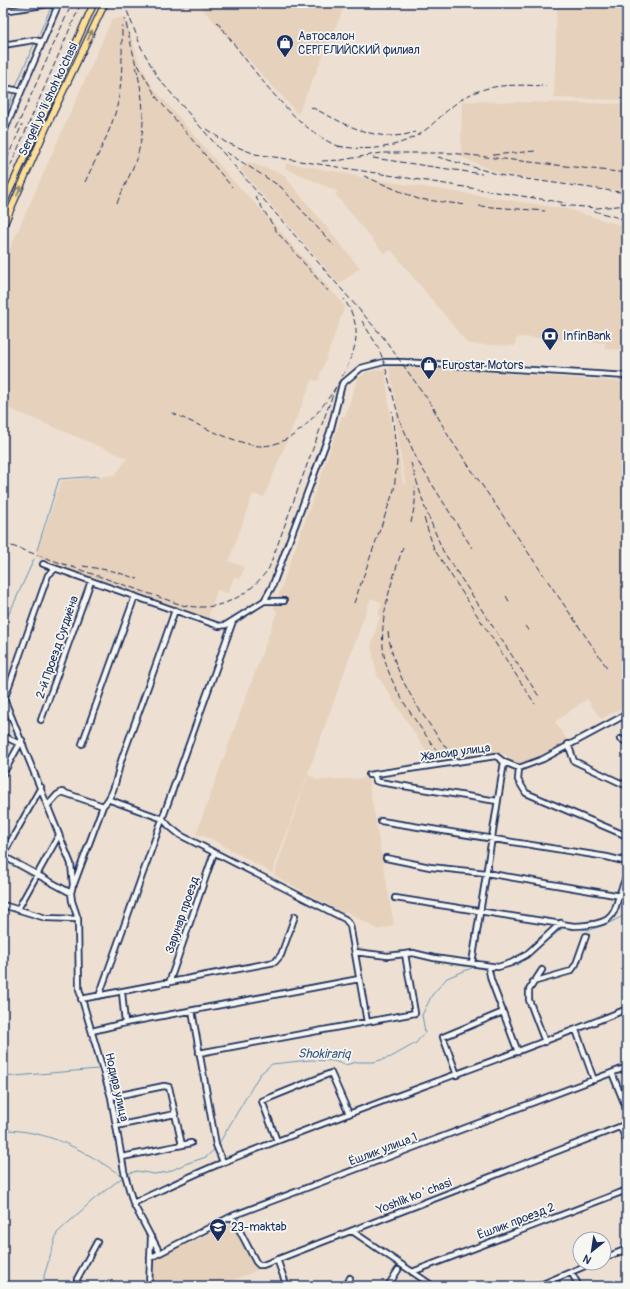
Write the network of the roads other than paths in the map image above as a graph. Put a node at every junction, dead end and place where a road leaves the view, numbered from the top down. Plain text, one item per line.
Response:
1 (94, 3) edge
2 (105, 3) edge
3 (58, 5) edge
4 (3, 11) edge
5 (38, 41) junction
6 (3, 45) edge
7 (3, 88) edge
8 (17, 90) junction
9 (3, 134) edge
10 (3, 205) edge
11 (3, 227) edge
12 (627, 376) edge
13 (43, 564) dead end
14 (55, 568) junction
15 (91, 581) junction
16 (135, 596) junction
17 (264, 600) junction
18 (284, 601) dead end
19 (175, 610) junction
20 (233, 621) junction
21 (3, 699) edge
22 (627, 714) edge
23 (41, 720) dead end
24 (3, 736) edge
25 (620, 739) dead end
26 (21, 742) junction
27 (627, 742) edge
28 (82, 744) dead end
29 (568, 744) junction
30 (504, 762) junction
31 (519, 768) junction
32 (3, 774) edge
33 (374, 774) junction
34 (369, 775) dead end
35 (627, 786) edge
36 (41, 787) junction
37 (110, 800) junction
38 (497, 801) junction
39 (48, 805) junction
40 (104, 806) junction
41 (163, 819) junction
42 (381, 821) dead end
43 (59, 835) junction
44 (627, 836) edge
45 (491, 838) junction
46 (214, 853) junction
47 (3, 855) edge
48 (386, 858) dead end
49 (627, 862) edge
50 (486, 873) junction
51 (37, 874) junction
52 (627, 876) edge
53 (73, 885) junction
54 (71, 893) junction
55 (620, 896) junction
56 (627, 897) edge
57 (395, 898) dead end
58 (3, 906) edge
59 (18, 909) junction
60 (480, 911) junction
61 (295, 916) dead end
62 (78, 919) junction
63 (561, 923) junction
64 (586, 936) dead end
65 (355, 952) junction
66 (405, 954) junction
67 (472, 963) junction
68 (489, 969) junction
69 (542, 970) dead end
70 (359, 979) junction
71 (533, 982) junction
72 (169, 983) junction
73 (122, 992) junction
74 (99, 996) junction
75 (81, 999) junction
76 (627, 1009) edge
77 (192, 1011) junction
78 (503, 1012) junction
79 (367, 1022) junction
80 (125, 1023) junction
81 (576, 1030) junction
82 (92, 1031) junction
83 (545, 1042) junction
84 (518, 1052) junction
85 (199, 1054) junction
86 (627, 1067) edge
87 (612, 1073) junction
88 (457, 1075) junction
89 (594, 1080) junction
90 (111, 1097) junction
91 (627, 1110) edge
92 (175, 1114) junction
93 (349, 1114) junction
94 (627, 1124) edge
95 (116, 1126) junction
96 (620, 1127) junction
97 (277, 1141) junction
98 (191, 1143) dead end
99 (627, 1144) edge
100 (182, 1145) junction
101 (122, 1157) junction
102 (223, 1162) junction
103 (627, 1190) edge
104 (133, 1203) junction
105 (232, 1216) junction
106 (352, 1231) junction
107 (151, 1236) junction
108 (97, 1242) dead end
109 (626, 1250) edge
110 (160, 1254) junction
111 (612, 1255) edge
112 (150, 1258) junction
113 (278, 1259) junction
114 (398, 1270) dead end
115 (412, 1272) junction
116 (572, 1272) joint
117 (350, 1278) dead end
118 (77, 1286) edge
119 (150, 1286) edge
120 (285, 1286) edge
121 (346, 1286) edge
122 (388, 1286) edge
123 (433, 1286) edge
124 (538, 1286) edge
125 (579, 1286) edge

1 - 10 main road, Sergeli yo‘li shoh ko‘chasi
11 -> 2 main road, Sergeli yo‘li shoh ko‘chasi
3 - 4 street
3 - 5 street
5 - 6 street
5 - 8 street
7 - 8 street
8 - 9 street
12 - 17 street
13 - 14 street
14 - 15 street
14 - 21 street
15 - 16 street
15 - 23 street, 2-й Проезд Сугдиёна
16 - 19 street
16 - 28 street
17 - 18 street
17 - 20 street
19 - 20 street
19 - 37 street
20 - 41 street
21 - 26 street
22 - 29 street
24 - 26 street
25 - 27 street
26 - 32 street
26 - 36 street
29 - 31 street
29 - 35 street
30 - 31 street, Жалоир улица
30 - 33 street, Жалоир улица
30 - 38 street
31 - 44 street
33 - 34 street, Жалоир улица
33 - 38 street
36 - 39 street
36 - 47 street
37 - 40 street
37 - 41 street
38 - 45 street
39 - 40 street
39 - 43 street
40 - 53 street
41 - 46 street
41 - 74 street
42 - 45 street
43 - 51 street
43 - 53 street
45 - 49 street
45 - 50 street
46 - 65 street
46 - 72 street, Зарунар проезд
47 - 51 street
48 - 50 street
50 - 55 street
50 - 60 street
51 - 54 street
51 - 59 street
52 - 55 street
53 - 54 street
54 - 62 street, Нодира улица
55 - 56 street
55 - 63 street
57 - 60 street
58 - 59 street
59 - 62 street
60 - 63 street
60 - 67 street
61 - 72 street
62 - 75 street, Нодира улица
63 - 68 street
64 - 71 street
65 - 66 street
65 - 70 street
66 - 67 street
66 - 79 street
67 - 68 street
68 - 78 street
69 - 71 street
70 - 77 street
70 - 79 street
71 - 83 street
72 - 73 street
73 - 74 street
73 - 80 street
74 - 75 street
75 - 82 street, Нодира улица
76 - 81 street
77 - 80 street
77 - 85 street
78 - 84 street
78 - 88 street
79 - 85 street
80 - 82 street
81 - 83 street
81 - 89 street
82 - 90 street, Нодира улица
83 - 84 street
84 - 88 street
85 - 102 street
86 - 87 street, Ёшлик улица 1
87 - 89 street, Ёшлик улица 1
87 - 91 street
88 - 93 street
89 - 105 street, Ёшлик улица 1
90 - 92 street
90 - 95 street, Нодира улица
92 - 95 street
92 - 100 street
93 - 97 street
93 - 97 street
94 - 96 street, Yoshlik koʻchasi
95 - 101 street, Нодира улица
96 - 99 street
96 - 106 street, Yoshlik koʻchasi
97 - 102 street
98 - 100 street
100 - 101 street
101 - 104 street, Нодира улица
102 - 104 street
103 - 115 street, Ёшлик проезд 2
104 - 107 street, Нодира улица
105 - 110 street, Ёшлик улица 1
105 - 113 street, Yoshlik koʻchasi
106 - 113 street, Yoshlik koʻchasi
106 - 115 street
107 - 110 street, Нодира улица
107 - 112 street
108 - 118 street
109 - 111 street
110 - 112 street, Ёшлик улица 1
112 - 119 street
113 - 120 street
114 - 122 street
115 - 123 street
116 - 124 street
116 - 125 street
117 - 121 street

